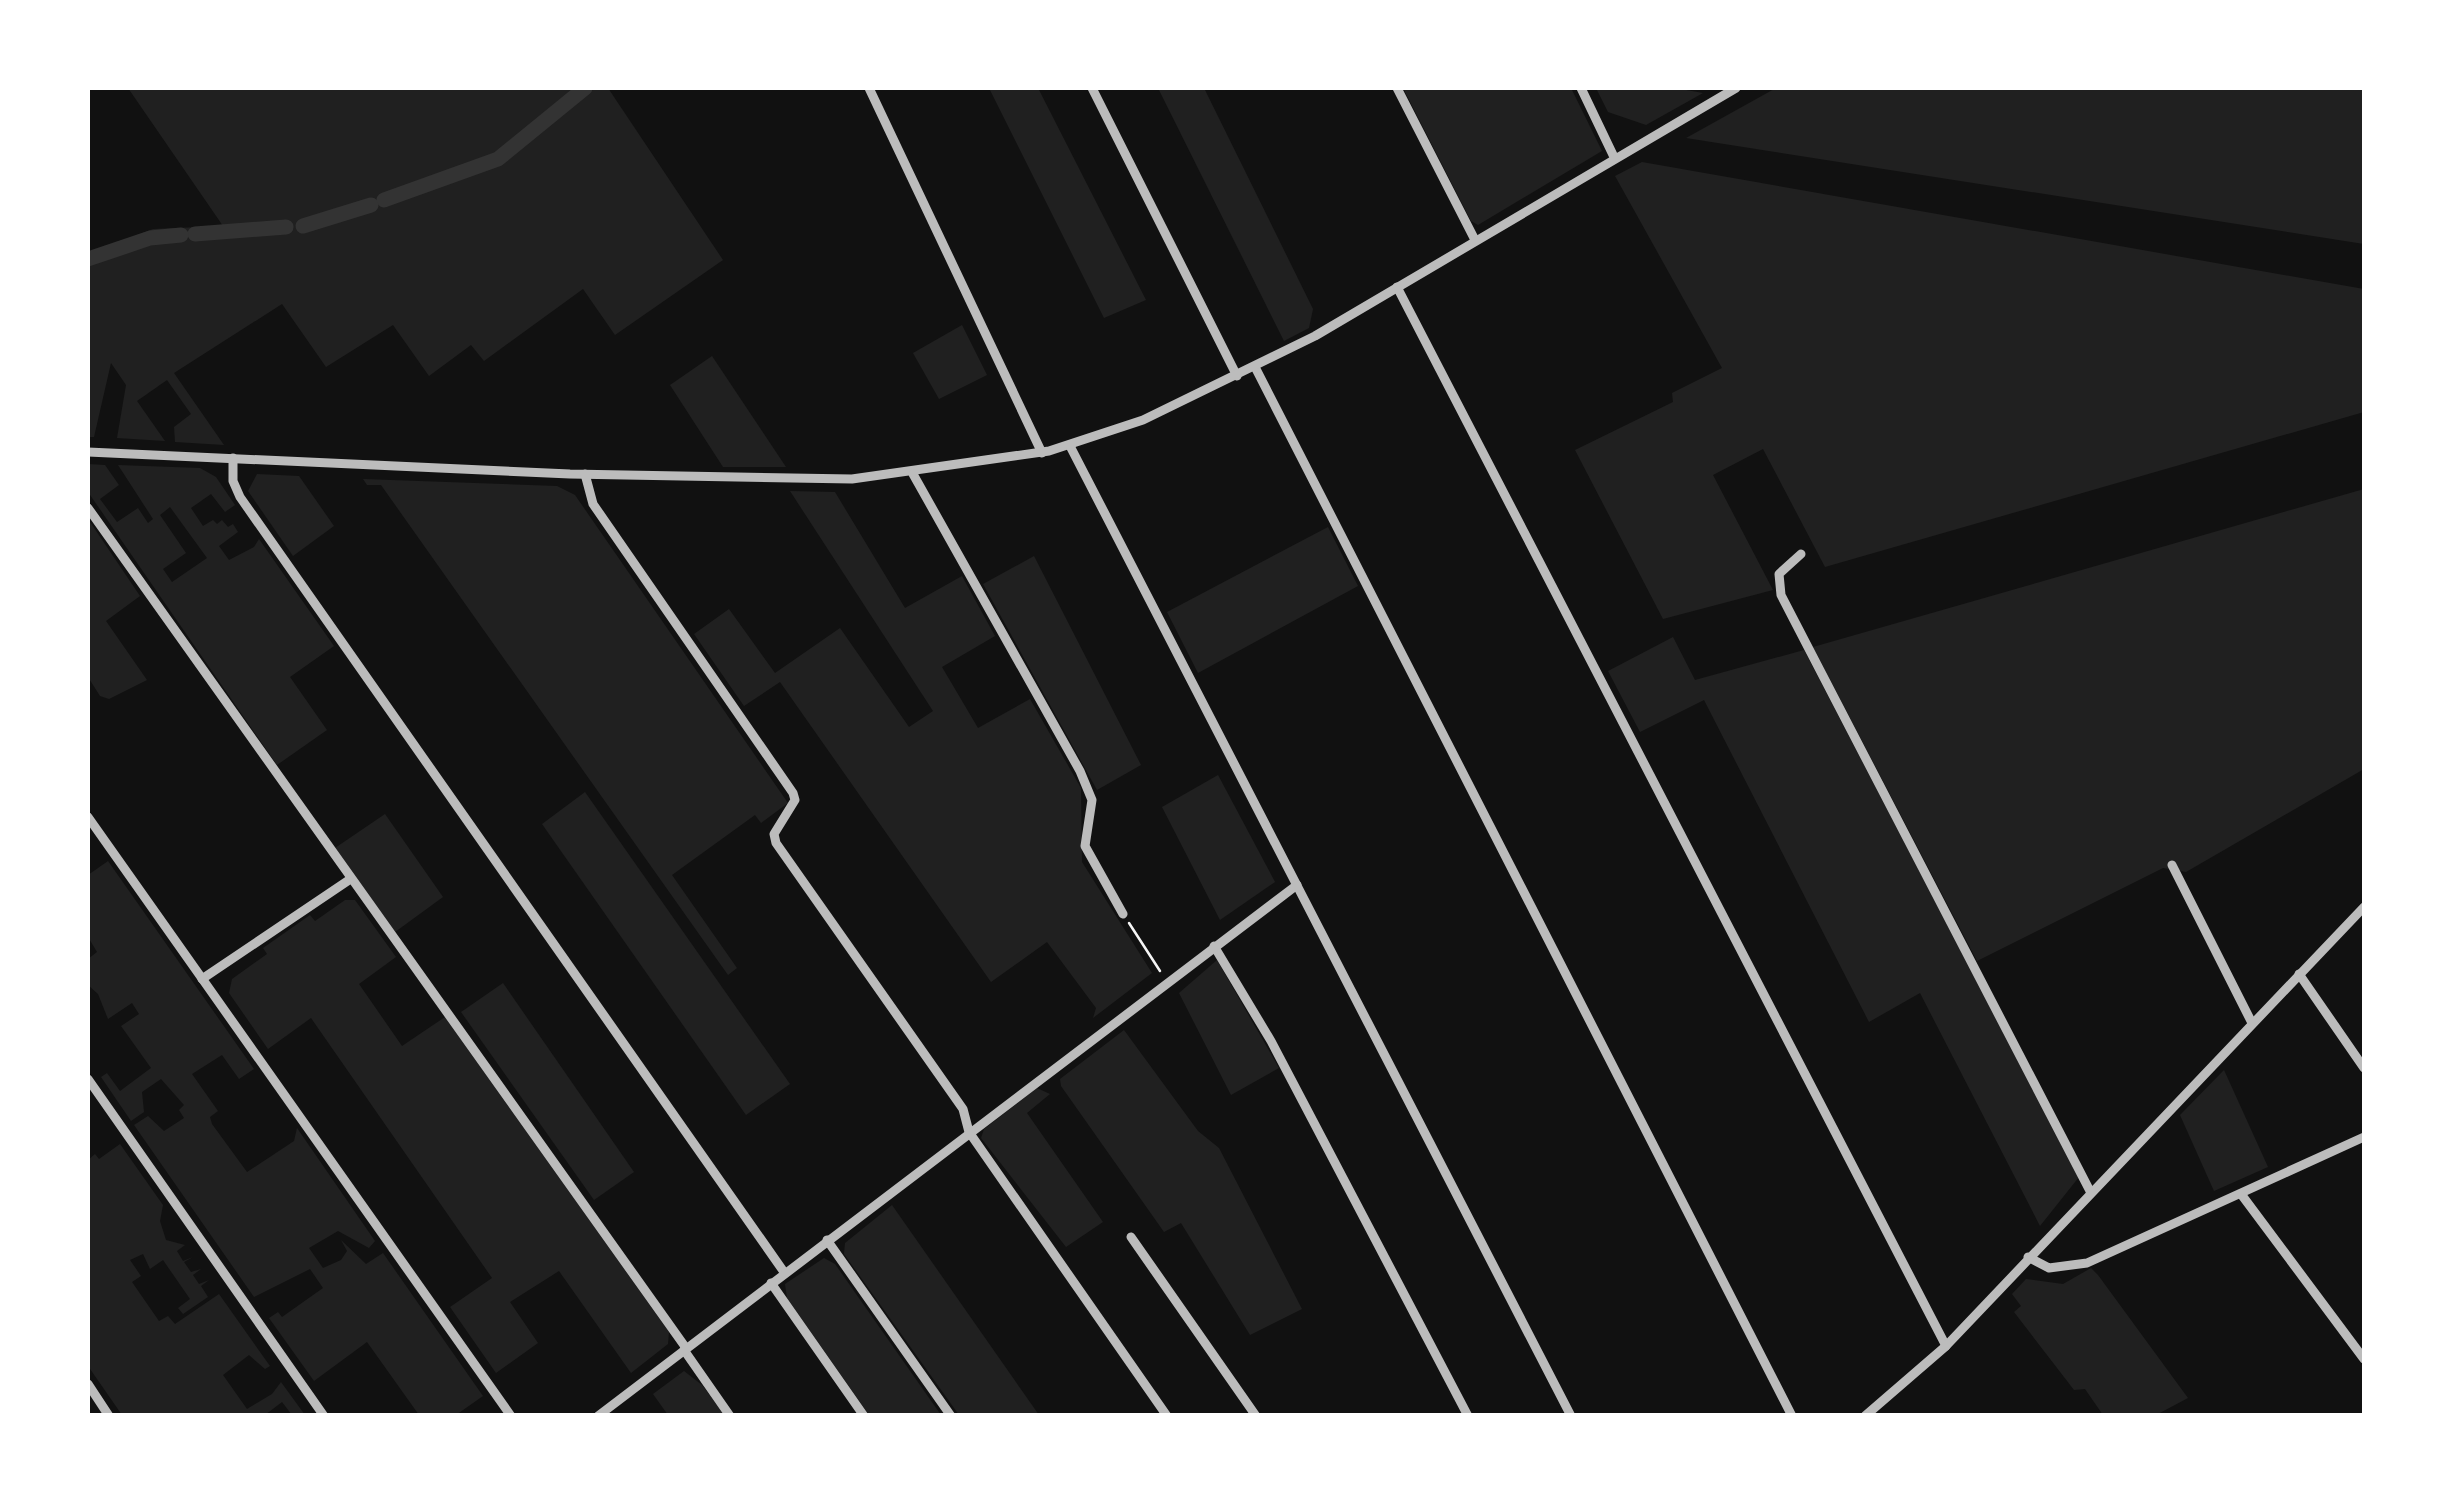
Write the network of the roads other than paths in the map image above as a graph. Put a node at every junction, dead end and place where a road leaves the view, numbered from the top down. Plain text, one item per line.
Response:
1 (869, 88) edge
2 (1092, 88) edge
3 (1397, 88) edge
4 (1581, 88) edge
5 (1736, 88) edge
6 (1614, 157) junction
7 (1475, 240) junction
8 (1397, 288) junction
9 (1255, 367) junction
10 (1237, 376) junction
11 (1070, 446) junction
12 (88, 452) edge
13 (1042, 453) junction
14 (233, 458) junction
15 (586, 474) junction
16 (913, 474) junction
17 (88, 508) edge
18 (1801, 554) dead end
19 (88, 817) edge
20 (2172, 865) dead end
21 (349, 880) junction
22 (1297, 885) junction
23 (2364, 907) edge
24 (1123, 914) road end
25 (1214, 946) junction
26 (2299, 974) junction
27 (202, 980) junction
28 (2252, 1023) junction
29 (2364, 1068) edge
30 (88, 1079) edge
31 (968, 1132) junction
32 (2364, 1136) edge
33 (2090, 1191) junction
34 (2242, 1194) junction
35 (1130, 1237) dead end
36 (827, 1240) junction
37 (2028, 1257) junction
38 (784, 1272) junction
39 (771, 1283) junction
40 (1946, 1346) junction
41 (685, 1349) junction
42 (2364, 1360) edge
43 (88, 1384) edge
44 (109, 1416) edge
45 (324, 1416) edge
46 (511, 1416) edge
47 (598, 1416) edge
48 (730, 1416) edge
49 (864, 1416) edge
50 (951, 1416) edge
51 (1167, 1416) edge
52 (1256, 1416) edge
53 (1468, 1416) edge
54 (1571, 1416) edge
55 (1792, 1416) edge
56 (1865, 1416) edge

1 - 13 street
2 - 10 street
3 - 7 street
4 - 6 street
5 - 6 street
6 - 7 street
7 - 8 street
8 - 9 street
8 - 40 street
9 - 10 street
9 - 55 street
10 - 11 street
11 - 13 street
11 - 22 street
12 - 14 street
13 - 16 street
14 - 15 street
14 - 38 street
15 - 16 street
15 - 31 street
16 - 24 street
17 - 21 street
18 - 33 street
19 - 27 street
20 - 28 street
21 - 27 street
21 - 41 street
22 - 25 street
22 - 54 street
23 - 26 street
25 - 31 street
25 - 53 street
26 - 28 street
26 - 29 street
27 - 46 street
28 - 33 street
30 - 45 street
31 - 36 street
31 - 51 street
32 - 34 street
33 - 37 street
34 - 37 street
34 - 42 street
35 - 52 street
36 - 38 street
36 - 50 street
37 - 40 street
38 - 39 street
39 - 41 street
39 - 49 street
40 - 56 street
41 - 47 street
41 - 48 street
43 - 44 street

